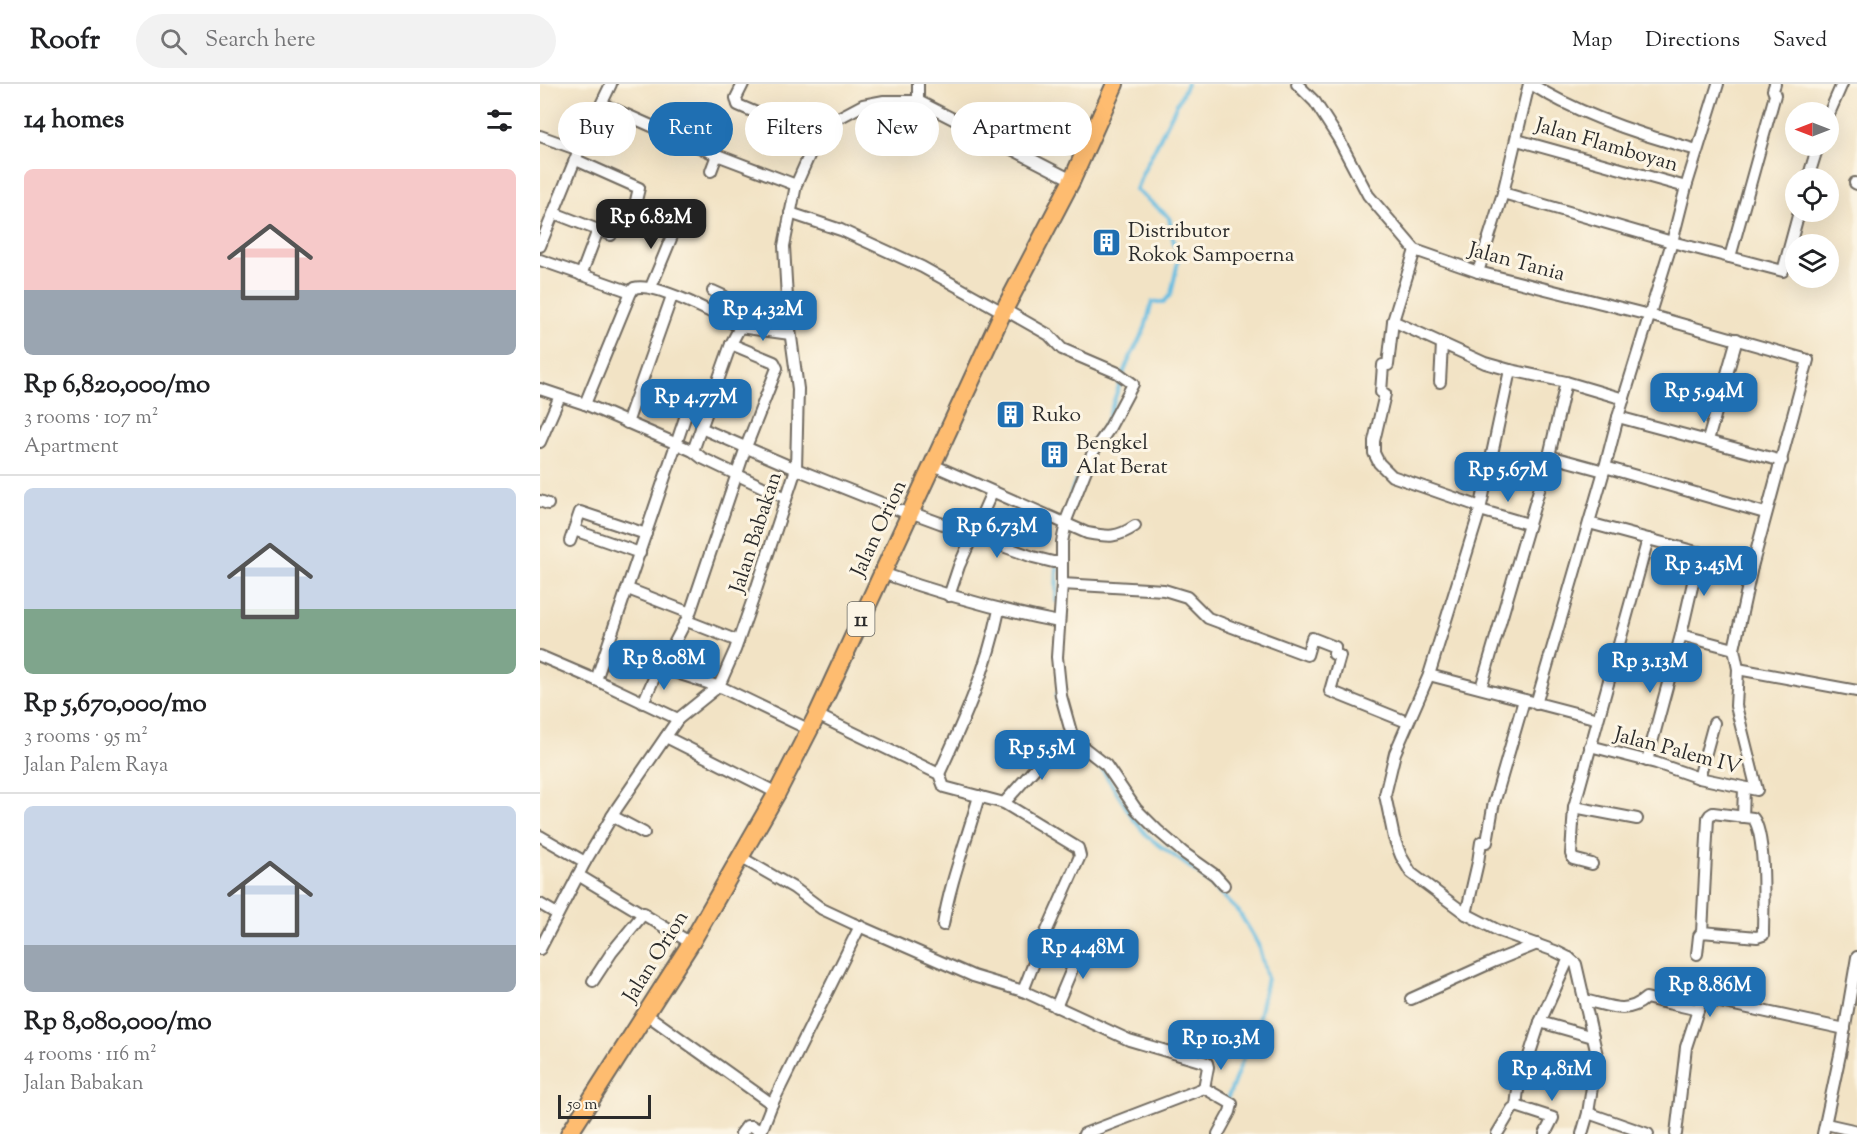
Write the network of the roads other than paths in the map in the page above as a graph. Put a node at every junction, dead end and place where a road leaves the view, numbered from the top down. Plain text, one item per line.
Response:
1 (611, 84) edge
2 (743, 84) edge
3 (918, 84) edge
4 (1116, 84) edge
5 (1297, 84) edge
6 (1530, 84) edge
7 (1718, 84) edge
8 (1774, 84) edge
9 (1842, 84) edge
10 (918, 101) junction
11 (603, 102) edge
12 (1834, 102) edge
13 (745, 108) edge
14 (843, 115) edge
15 (540, 136) edge
16 (1517, 140) junction
17 (558, 145) edge
18 (1697, 150) junction
19 (578, 156) edge
20 (580, 156) edge
21 (717, 156) edge
22 (720, 156) edge
23 (809, 156) edge
24 (711, 171) dead end
25 (1072, 180) junction
26 (796, 185) junction
27 (1686, 187) junction
28 (1503, 194) junction
29 (554, 213) junction
30 (790, 213) junction
31 (1796, 222) edge
32 (598, 230) junction
33 (611, 235) dead end
34 (1672, 242) junction
35 (540, 246) edge
36 (1415, 250) junction
37 (1730, 257) junction
38 (540, 260) edge
39 (1478, 272) junction
40 (581, 275) junction
41 (651, 287) junction
42 (713, 291) dead end
43 (631, 292) junction
44 (672, 296) junction
45 (1004, 311) junction
46 (1649, 315) junction
47 (722, 318) junction
48 (1393, 321) junction
49 (740, 327) junction
50 (790, 334) junction
51 (1737, 339) junction
52 (730, 344) junction
53 (1442, 344) junction
54 (1510, 370) junction
55 (1440, 382) dead end
56 (1566, 382) junction
57 (540, 389) edge
58 (560, 396) junction
59 (1624, 399) junction
60 (585, 404) junction
61 (689, 406) dead end
62 (1618, 417) junction
63 (627, 423) junction
64 (701, 428) junction
65 (1708, 440) junction
66 (540, 442) edge
67 (676, 444) junction
68 (746, 447) junction
69 (693, 451) junction
70 (1549, 456) junction
71 (1782, 461) junction
72 (933, 465) junction
73 (796, 469) junction
74 (1605, 469) junction
75 (737, 476) junction
76 (992, 492) junction
77 (786, 498) junction
78 (1480, 510) junction
79 (909, 513) junction
80 (1765, 513) junction
81 (1589, 523) junction
82 (1063, 524) junction
83 (1528, 524) junction
84 (1135, 526) dead end
85 (574, 530) junction
86 (646, 534) junction
87 (973, 536) junction
88 (1648, 539) junction
89 (570, 541) dead end
90 (1700, 552) junction
91 (640, 553) junction
92 (1058, 562) junction
93 (1752, 567) junction
94 (882, 573) junction
95 (1062, 584) junction
96 (628, 589) junction
97 (949, 596) junction
98 (999, 610) junction
99 (688, 617) junction
100 (1056, 622) junction
101 (1681, 635) junction
102 (738, 641) junction
103 (1734, 649) junction
104 (540, 656) edge
105 (659, 667) junction
106 (1738, 669) junction
107 (1429, 675) junction
108 (596, 680) junction
109 (724, 688) junction
110 (1481, 688) junction
111 (1857, 691) edge
112 (1524, 700) junction
113 (644, 703) junction
114 (1536, 704) junction
115 (678, 719) junction
116 (1598, 719) junction
117 (813, 722) junction
118 (1407, 722) junction
119 (1714, 723) dead end
120 (669, 739) junction
121 (1071, 740) junction
122 (1590, 746) junction
123 (1647, 761) junction
124 (939, 774) junction
125 (1699, 778) junction
126 (1744, 788) junction
127 (777, 793) junction
128 (979, 796) junction
129 (1004, 803) junction
130 (1574, 807) junction
131 (1743, 817) junction
132 (615, 818) junction
133 (1637, 819) dead end
134 (644, 833) dead end
135 (540, 836) edge
136 (742, 858) junction
137 (585, 862) junction
138 (1592, 864) dead end
139 (582, 877) junction
140 (1224, 885) dead end
141 (540, 904) edge
142 (644, 913) junction
143 (557, 914) junction
144 (1466, 914) junction
145 (943, 925) dead end
146 (860, 926) junction
147 (1702, 932) junction
148 (691, 943) junction
149 (1083, 943) dead end
150 (1537, 944) junction
151 (540, 949) edge
152 (1697, 954) dead end
153 (1857, 957) edge
154 (1569, 958) junction
155 (592, 981) dead end
156 (1023, 991) junction
157 (1411, 999) dead end
158 (1584, 1000) junction
159 (1056, 1007) junction
160 (1698, 1010) junction
161 (646, 1014) junction
162 (1540, 1022) junction
163 (1845, 1029) junction
164 (1593, 1036) junction
165 (1204, 1088) junction
166 (772, 1104) junction
167 (1516, 1106) junction
168 (1588, 1113) junction
169 (1824, 1129) edge
170 (1857, 1131) edge
171 (568, 1134) edge
172 (741, 1134) edge
173 (1084, 1134) edge
174 (1218, 1134) edge
175 (1497, 1134) edge
176 (1545, 1134) edge
177 (1582, 1134) edge
178 (1648, 1134) edge
179 (1676, 1134) edge

1 - 11 street
2 - 13 street
3 - 10 street
4 - 25 highway, Jalan Orion / 11
5 - 36 street
6 - 16 street
6 - 18 street
7 - 18 street
8 - 37 street
9 - 12 street
10 - 14 street, Jalan Babakan
10 - 25 street, Jalan Babakan
15 - 17 street
16 - 27 street, Jalan Flamboyan
16 - 28 street
18 - 27 street
19 - 29 street
20 - 41 street
21 - 24 street
22 - 26 street
23 - 26 street, Jalan Babakan
25 - 45 highway, Jalan Orion / 11
26 - 30 street, Jalan Babakan
27 - 34 street
28 - 34 street
28 - 39 street
29 - 32 street
29 - 35 street
30 - 45 street
30 - 50 street, Jalan Babakan
31 - 37 street
32 - 33 street
32 - 40 street
34 - 37 street
34 - 46 street
36 - 39 street, Jalan Tania
36 - 48 street
38 - 40 street
39 - 46 street, Jalan Tania
40 - 43 street
41 - 43 street
41 - 44 street
42 - 47 street
43 - 60 street
44 - 47 street
44 - 63 street
45 - 72 highway, Jalan Orion / 11
45 - 82 street
46 - 51 street, Jalan Tania
46 - 59 street
47 - 49 street
48 - 53 street
48 - 78 street
49 - 50 street
49 - 52 street
50 - 73 street, Jalan Babakan
51 - 65 street
51 - 71 street, Jalan Tania
52 - 64 street
52 - 68 street
53 - 54 street
53 - 55 street
54 - 56 street
54 - 78 street
56 - 59 street
56 - 70 street
57 - 58 street
58 - 60 street
58 - 66 street
59 - 62 street
60 - 63 street
61 - 67 street
62 - 65 street
62 - 74 street
63 - 67 street
64 - 68 street
64 - 69 street
65 - 71 street
67 - 69 street
67 - 86 street
68 - 73 street
68 - 75 street
69 - 75 street
70 - 74 street
70 - 83 street
71 - 80 street
72 - 76 street
72 - 79 highway, Jalan Orion / 11
73 - 77 street, Jalan Babakan
73 - 79 street
74 - 80 street
74 - 81 street
75 - 77 street
75 - 99 street
76 - 82 street
76 - 87 street
77 - 102 street, Jalan Babakan
78 - 83 street
78 - 107 street
79 - 87 street
79 - 94 highway, Jalan Orion / 11
80 - 93 street
81 - 88 street
81 - 114 street
82 - 84 street
82 - 92 street
83 - 110 street
85 - 86 street
85 - 89 street
85 - 91 street
86 - 91 street
87 - 92 street
87 - 97 street
88 - 90 street
88 - 116 street
90 - 93 street
90 - 101 street
91 - 96 street
92 - 95 street
93 - 103 street
94 - 97 street
94 - 117 highway, Jalan Orion / 11
95 - 100 street
95 - 118 street
96 - 99 street
96 - 108 street
97 - 98 street
98 - 100 street
98 - 124 street
99 - 102 street
99 - 105 street
100 - 121 street
101 - 103 street
101 - 123 street
102 - 109 street, Jalan Babakan
103 - 106 street
104 - 108 street
105 - 109 street
105 - 113 street
106 - 111 street
106 - 126 street, Jalan Palem IV
107 - 110 street
107 - 118 street
108 - 113 street
109 - 115 street, Jalan Babakan
109 - 117 street
110 - 112 street
112 - 114 street
112 - 144 street
113 - 115 street
114 - 116 street
115 - 120 street, Jalan Babakan
116 - 122 street
117 - 124 street
117 - 127 highway, Jalan Orion / 11
118 - 144 street
119 - 125 street
120 - 127 street
120 - 132 street, Jalan Babakan
121 - 129 street
121 - 140 street
122 - 123 street, Jalan Palem IV
122 - 130 street
123 - 125 street, Jalan Palem IV
124 - 128 street
125 - 126 street, Jalan Palem IV
126 - 131 street
127 - 136 highway, Jalan Orion / 11
128 - 129 street
128 - 145 street
129 - 156 street
130 - 133 street
130 - 138 street
131 - 147 street
131 - 147 street
132 - 134 street
132 - 137 street, Jalan Babakan
135 - 137 street
136 - 146 street
136 - 148 highway, Jalan Orion / 11
137 - 139 street, Jalan Babakan
139 - 142 street
139 - 143 street, Jalan Babakan
141 - 143 street
142 - 148 street
142 - 155 street
143 - 151 street, Jalan Babakan
144 - 150 street
146 - 156 street
146 - 166 street
147 - 152 street
148 - 161 highway, Jalan Orion / 11
149 - 159 street
150 - 154 street
150 - 157 street
153 - 163 street
154 - 158 street
154 - 162 street
156 - 159 street
158 - 160 street
158 - 164 street
159 - 165 street
160 - 163 street
160 - 179 street
161 - 166 street
161 - 171 highway, Jalan Orion / 11
162 - 164 street
162 - 167 street
163 - 169 street
164 - 168 street
165 - 173 street
165 - 174 street
166 - 172 street
167 - 175 street
167 - 176 street
168 - 177 street
168 - 178 street
169 - 170 street

